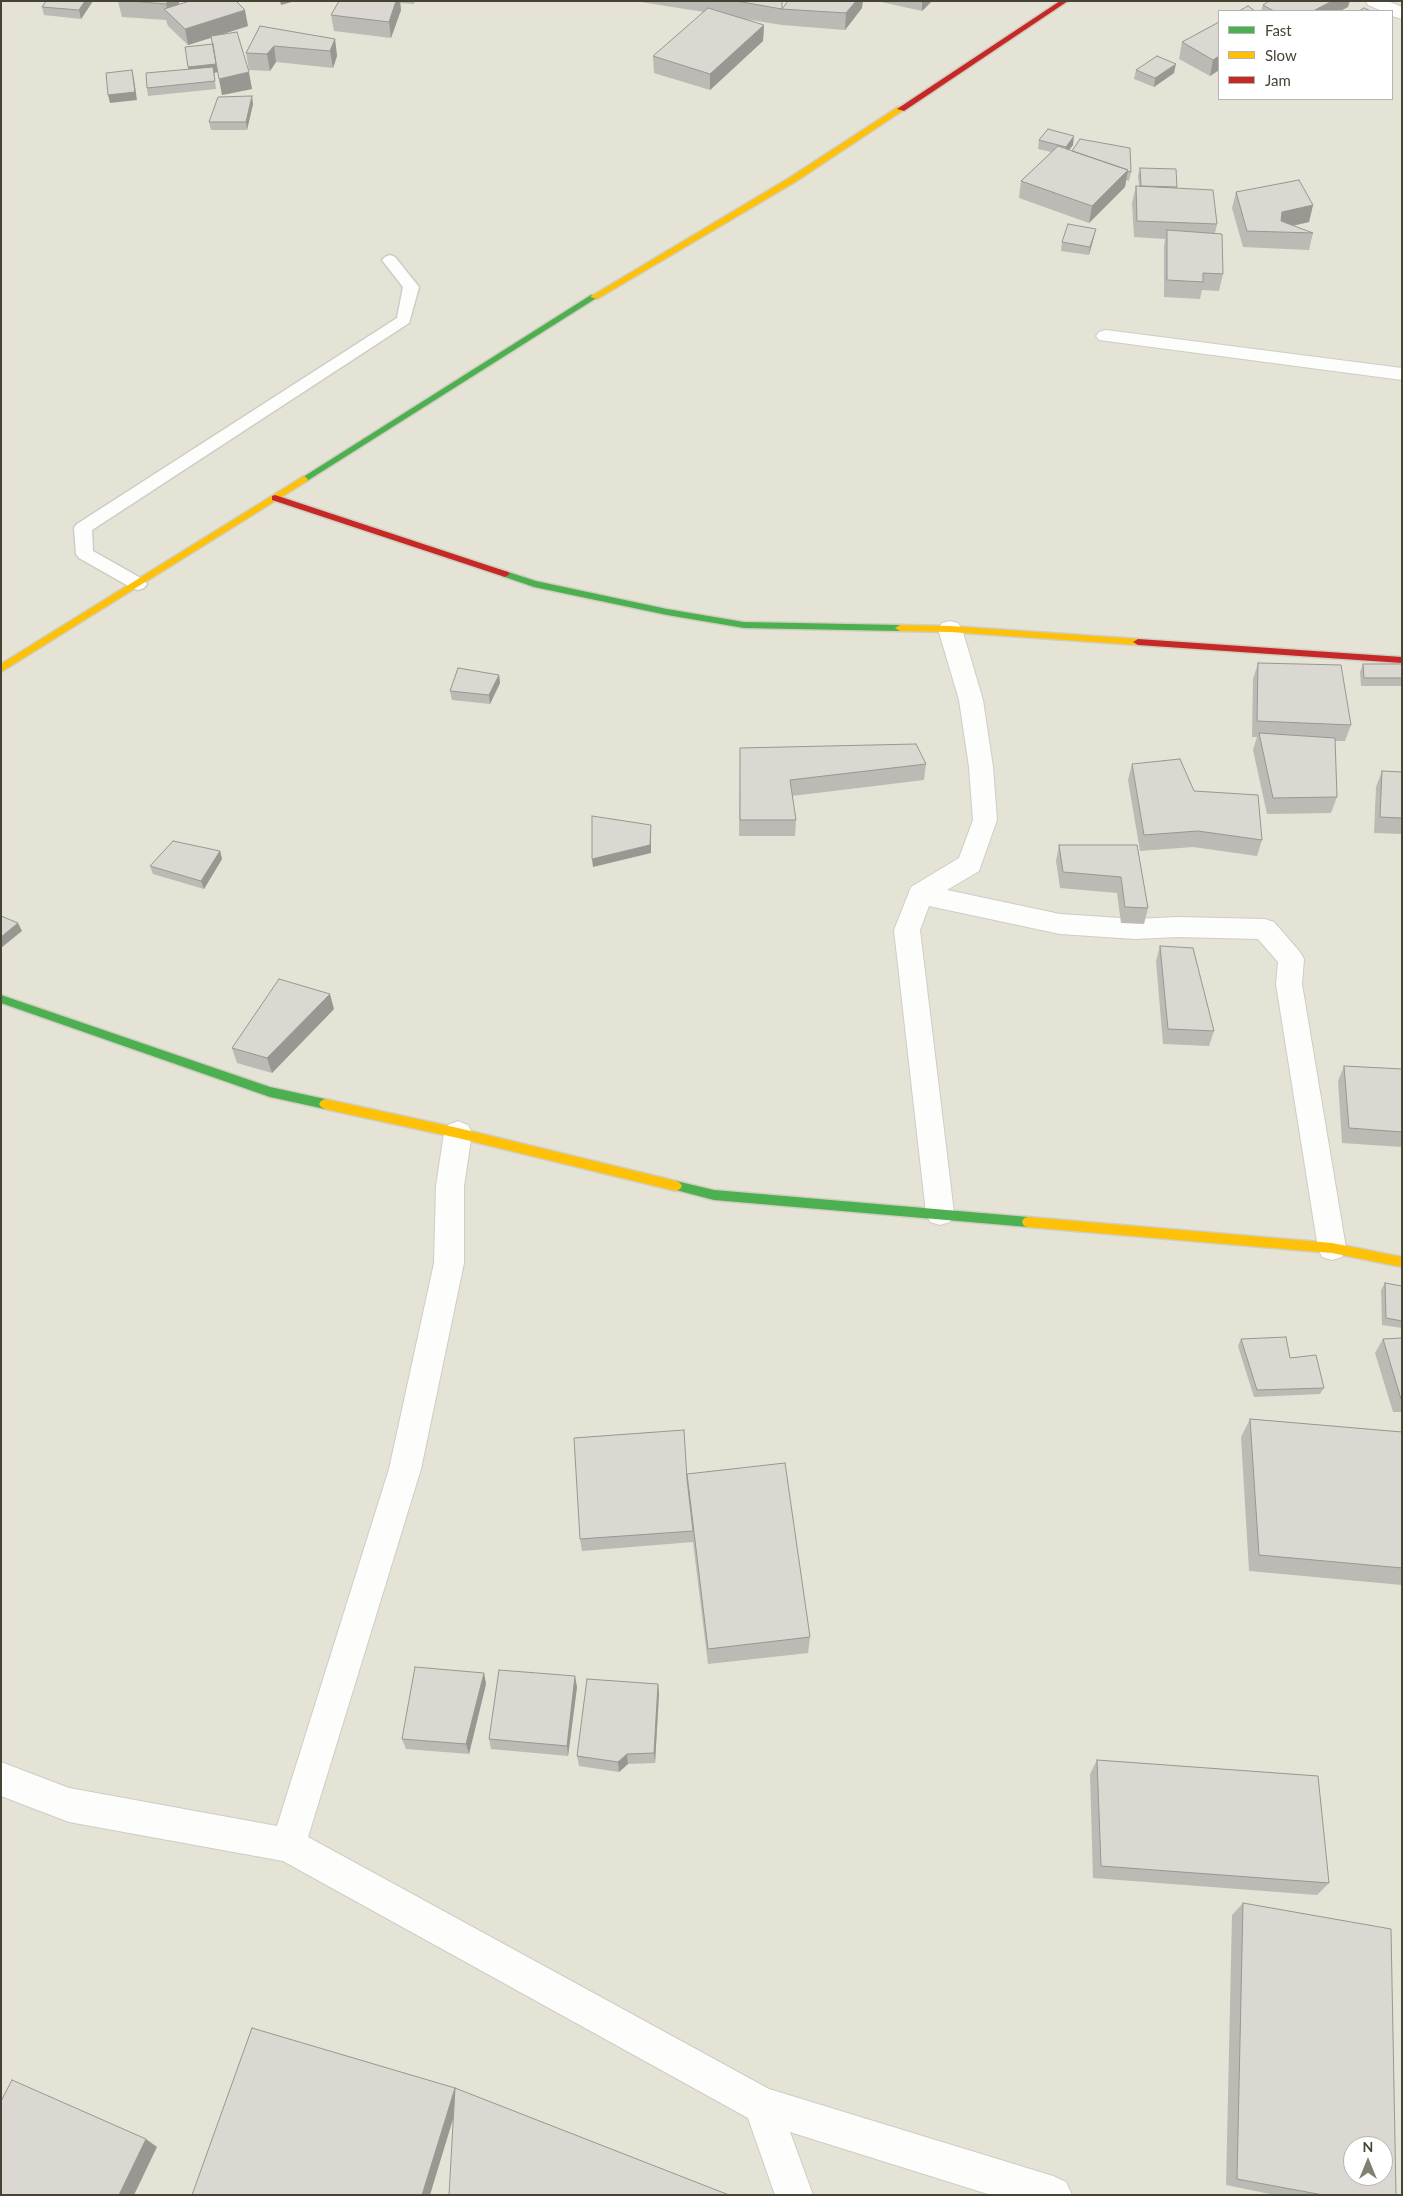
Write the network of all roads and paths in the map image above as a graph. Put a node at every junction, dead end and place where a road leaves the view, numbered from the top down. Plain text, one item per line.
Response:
1 (1065, 1) edge
2 (1374, 1) edge
3 (1402, 14) edge
4 (390, 260) dead end
5 (1106, 336) dead end
6 (1402, 374) edge
7 (275, 498) junction
8 (138, 584) junction
9 (950, 629) junction
10 (1402, 660) edge
11 (1, 669) edge
12 (920, 894) junction
13 (1, 999) edge
14 (458, 1133) junction
15 (940, 1213) junction
16 (1332, 1248) junction
17 (1402, 1262) edge
18 (1, 1779) edge
19 (288, 1845) junction
20 (762, 2105) junction
21 (794, 2195) edge
22 (1053, 2195) edge

1 - 7 street
2 - 3 street
4 - 8 lane
5 - 6 street
7 - 8 street
7 - 9 street
8 - 11 street
9 - 10 street
9 - 12 street
12 - 15 street
12 - 16 street
13 - 14 street
14 - 15 street
14 - 19 street
15 - 16 street
16 - 17 street
18 - 19 street
19 - 20 street
20 - 21 street
20 - 22 street

